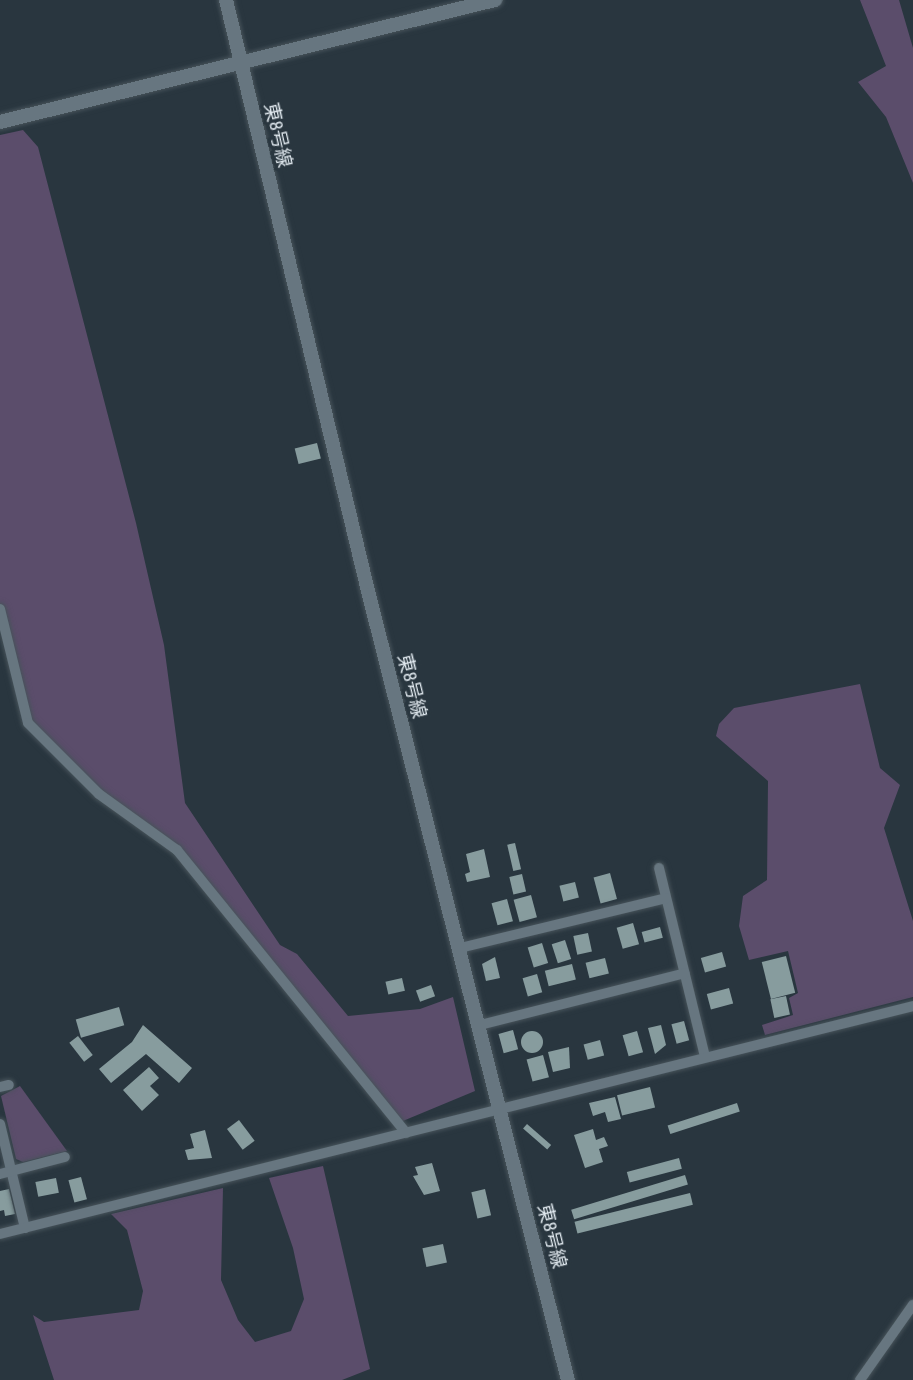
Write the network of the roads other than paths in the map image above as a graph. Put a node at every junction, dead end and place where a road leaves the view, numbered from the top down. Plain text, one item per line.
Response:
1 (226, 0) edge
2 (495, 0) edge
3 (241, 63) junction
4 (0, 122) edge
5 (0, 609) edge
6 (659, 868) dead end
7 (666, 898) junction
8 (460, 948) junction
9 (685, 973) junction
10 (913, 1006) edge
11 (480, 1025) junction
12 (705, 1056) junction
13 (501, 1108) junction
14 (0, 1124) edge
15 (406, 1133) junction
16 (65, 1157) dead end
17 (6, 1172) edge
18 (25, 1228) junction
19 (0, 1234) edge
20 (913, 1305) edge
21 (568, 1380) edge
22 (860, 1380) edge

1 - 3 street, 東8号線
2 - 3 street
3 - 4 street
3 - 8 street, 東8号線
5 - 15 street
6 - 7 street
7 - 8 street
7 - 9 street
8 - 11 street, 東8号線
9 - 11 street
9 - 12 street
10 - 12 street
11 - 13 street, 東8号線
12 - 13 street
13 - 15 street
13 - 21 street, 東8号線
14 - 17 street
15 - 18 street
16 - 17 street
17 - 18 street
18 - 19 street
20 - 22 street

